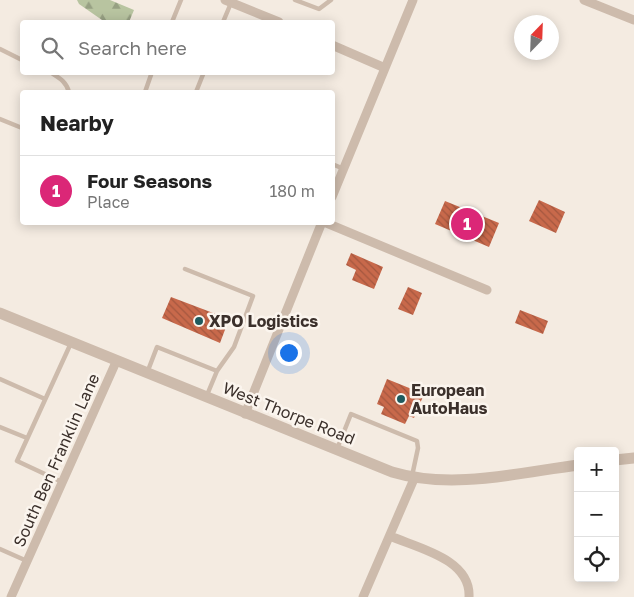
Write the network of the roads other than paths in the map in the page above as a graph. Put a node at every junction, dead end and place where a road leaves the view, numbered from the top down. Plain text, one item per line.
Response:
1 (181, 0) edge
2 (295, 0) edge
3 (331, 0) edge
4 (413, 0) edge
5 (584, 0) edge
6 (228, 1) edge
7 (173, 20) edge
8 (223, 20) edge
9 (274, 20) edge
10 (634, 20) edge
11 (335, 46) edge
12 (0, 49) edge
13 (20, 59) edge
14 (386, 68) junction
15 (55, 75) edge
16 (151, 75) edge
17 (203, 75) edge
18 (68, 90) edge
19 (146, 90) edge
20 (197, 90) edge
21 (0, 119) edge
22 (20, 127) edge
23 (335, 165) edge
24 (344, 169) junction
25 (335, 190) edge
26 (322, 225) edge
27 (330, 225) edge
28 (185, 269) dead end
29 (487, 290) dead end
30 (0, 313) edge
31 (70, 343) junction
32 (116, 362) junction
33 (217, 371) junction
34 (147, 374) junction
35 (0, 380) edge
36 (206, 398) junction
37 (45, 399) junction
38 (245, 414) junction
39 (0, 427) edge
40 (27, 438) junction
41 (337, 450) junction
42 (634, 458) edge
43 (619, 460) edge
44 (574, 465) edge
45 (413, 478) junction
46 (62, 482) junction
47 (390, 536) junction
48 (0, 549) edge
49 (27, 561) junction
50 (11, 597) edge
51 (363, 597) edge
52 (470, 597) edge

1 - 7 lane
2 - 3 lane
4 - 14 street
5 - 10 street
6 - 8 lane
6 - 9 street
11 - 14 street
12 - 13 lane
14 - 24 street
15 - 18 lane
16 - 19 lane
17 - 20 lane
21 - 22 lane
23 - 24 lane
24 - 25 street
26 - 38 street
27 - 29 street
28 - 33 lane
30 - 31 street, West Thorpe Road
31 - 32 street, West Thorpe Road
31 - 37 lane
32 - 34 street, West Thorpe Road
32 - 46 street, South Ben Franklin Lane
33 - 34 lane
33 - 36 lane
34 - 36 street, West Thorpe Road
35 - 37 lane
36 - 38 street, West Thorpe Road
37 - 40 lane
38 - 41 street, West Thorpe Road
39 - 40 lane
40 - 46 lane
41 - 45 street, West Thorpe Road
41 - 45 lane
42 - 43 street
44 - 45 street, West Thorpe Road
45 - 47 street
46 - 49 street, South Ben Franklin Lane
47 - 51 street
47 - 52 street
48 - 49 lane
49 - 50 street, South Ben Franklin Lane

